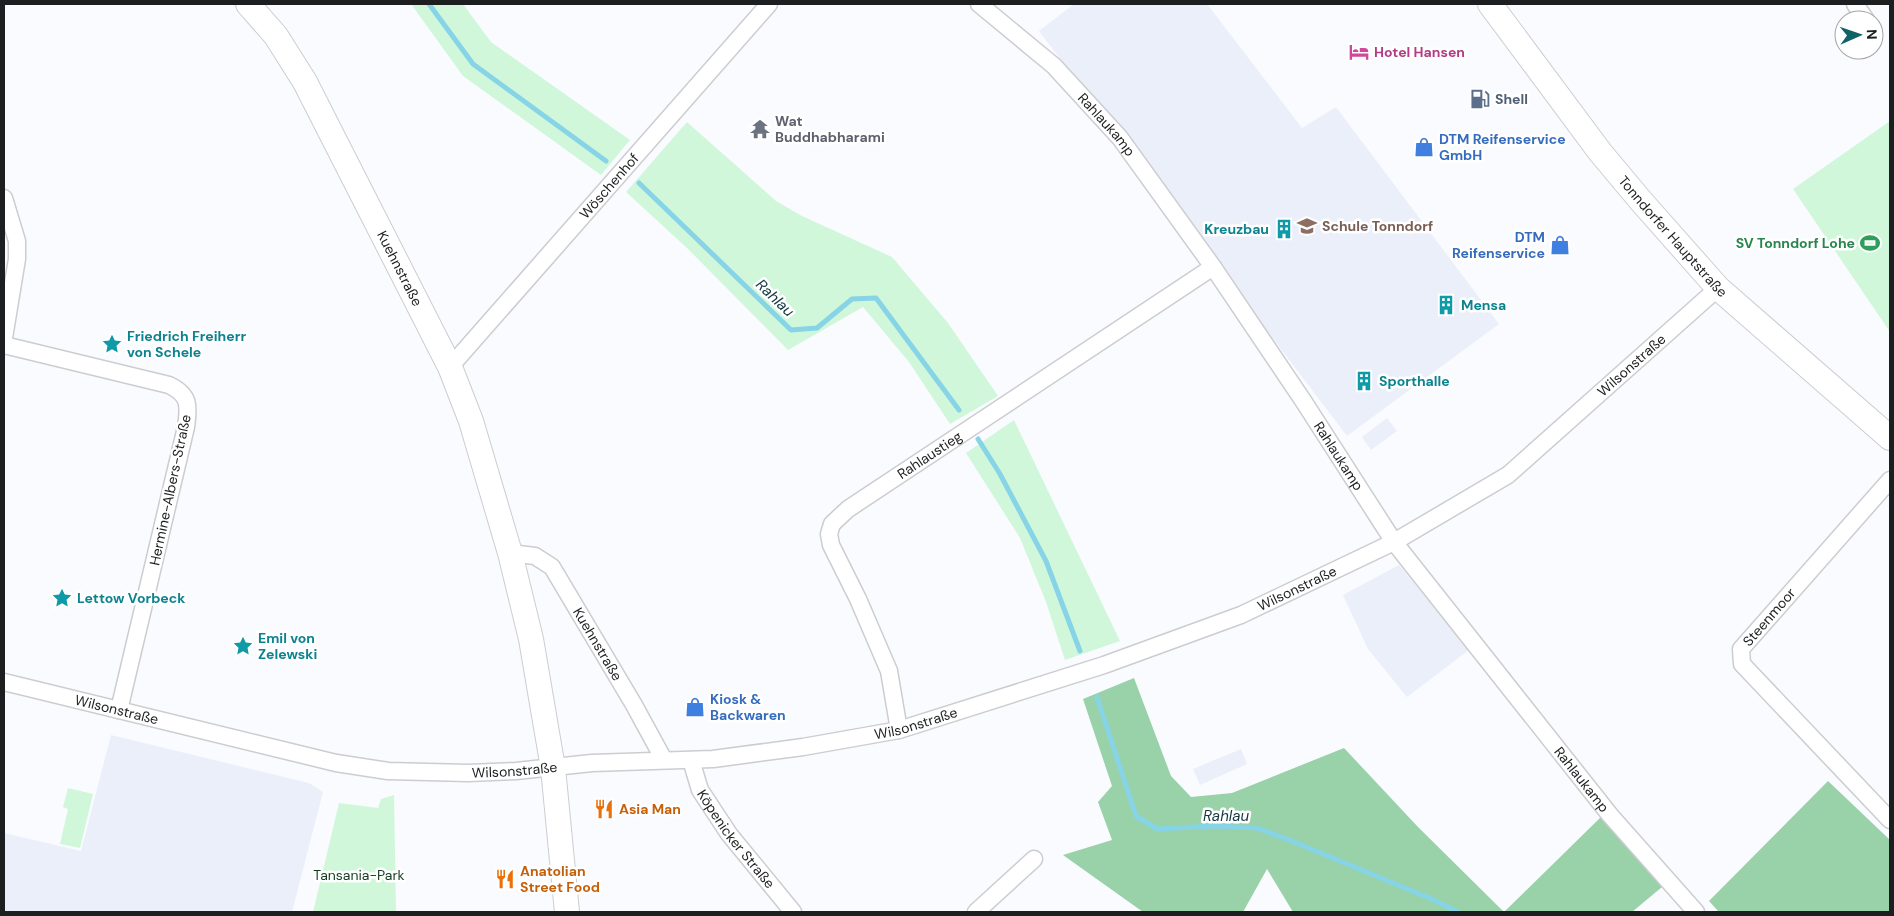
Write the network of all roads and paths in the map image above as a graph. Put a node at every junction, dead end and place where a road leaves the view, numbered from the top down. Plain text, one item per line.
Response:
1 (248, 4) edge
2 (769, 4) edge
3 (979, 4) edge
4 (1490, 4) edge
5 (4, 198) edge
6 (1213, 267) junction
7 (1718, 288) junction
8 (4, 338) edge
9 (4, 345) edge
10 (450, 367) junction
11 (1890, 438) edge
12 (1890, 480) edge
13 (1394, 542) junction
14 (510, 553) junction
15 (4, 682) edge
16 (119, 710) junction
17 (899, 730) junction
18 (664, 760) junction
19 (691, 760) junction
20 (553, 768) junction
21 (1890, 820) edge
22 (1034, 859) dead end
23 (567, 912) edge
24 (793, 912) edge
25 (976, 912) edge
26 (1696, 912) edge

1 - 10 street, Kuehnstraße
2 - 10 street, Wöschenhof
3 - 6 street, Rahlaukamp
4 - 7 street, Tonndorfer Hauptstraße
5 - 8 street
6 - 13 street, Rahlaukamp
6 - 17 street, Rahlaustieg
7 - 11 street, Tonndorfer Hauptstraße
7 - 13 street, Wilsonstraße
9 - 16 street, Hermine-Albers-Straße
10 - 14 street, Kuehnstraße
12 - 21 street, Steenmoor
13 - 17 street, Wilsonstraße
13 - 26 street, Rahlaukamp
14 - 18 street, Kuehnstraße
14 - 20 street, Kuehnstraße
15 - 16 street, Wilsonstraße
16 - 20 street, Wilsonstraße
17 - 19 street, Wilsonstraße
18 - 19 street, Wilsonstraße
18 - 20 street, Wilsonstraße
19 - 24 street, Köpenicker Straße
20 - 23 street, Kuehnstraße
22 - 25 street

